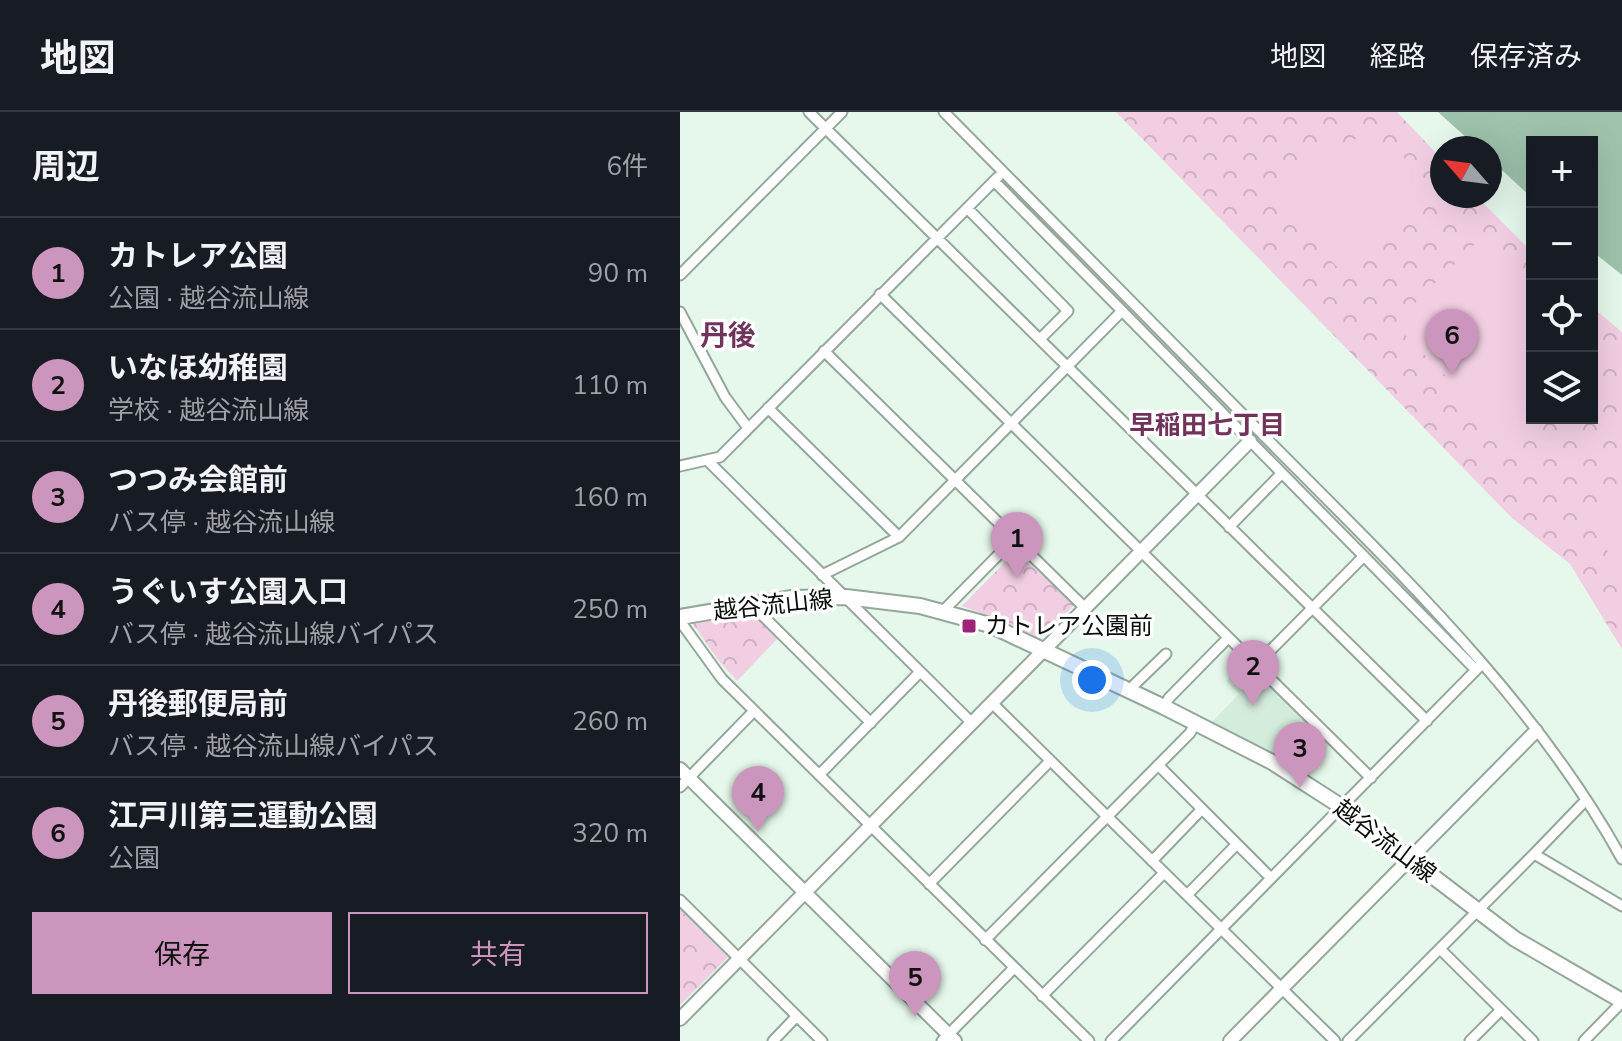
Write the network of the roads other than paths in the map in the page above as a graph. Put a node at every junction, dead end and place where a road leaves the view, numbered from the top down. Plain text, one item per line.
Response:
1 (809, 112) edge
2 (842, 112) edge
3 (944, 112) edge
4 (826, 129) junction
5 (1003, 172) junction
6 (994, 181) junction
7 (967, 208) junction
8 (937, 238) junction
9 (680, 275) edge
10 (880, 294) junction
11 (1122, 311) junction
12 (680, 312) edge
13 (1040, 339) junction
14 (824, 351) junction
15 (1068, 367) junction
16 (768, 408) junction
17 (1011, 424) junction
18 (748, 428) junction
19 (1250, 441) junction
20 (708, 461) junction
21 (680, 466) edge
22 (1282, 473) junction
23 (956, 480) junction
24 (1198, 495) junction
25 (1229, 527) junction
26 (899, 537) junction
27 (1014, 539) junction
28 (1141, 552) junction
29 (1364, 556) junction
30 (822, 575) junction
31 (846, 597) junction
32 (756, 604) junction
33 (1085, 608) junction
34 (1313, 609) junction
35 (943, 611) junction
36 (680, 619) edge
37 (1228, 638) junction
38 (1044, 650) junction
39 (1166, 654) dead end
40 (1256, 665) junction
41 (1479, 667) junction
42 (920, 672) junction
43 (1131, 691) junction
44 (992, 703) junction
45 (1164, 707) junction
46 (754, 711) junction
47 (1427, 721) junction
48 (1196, 722) junction
49 (871, 723) junction
50 (972, 723) junction
51 (1536, 731) junction
52 (1050, 761) junction
53 (1158, 765) junction
54 (819, 775) junction
55 (683, 778) edge
56 (1371, 778) junction
57 (1586, 800) junction
58 (1342, 807) junction
59 (1202, 809) junction
60 (1107, 816) junction
61 (870, 826) junction
62 (1237, 844) junction
63 (1534, 854) junction
64 (1409, 859) junction
65 (1622, 859) edge
66 (1152, 861) junction
67 (1164, 873) junction
68 (1271, 878) junction
69 (929, 884) junction
70 (805, 892) junction
71 (1187, 895) junction
72 (680, 901) edge
73 (1622, 906) edge
74 (1476, 911) junction
75 (1221, 929) junction
76 (985, 940) junction
77 (1440, 949) junction
78 (739, 959) junction
79 (1014, 968) junction
80 (1282, 989) junction
81 (1042, 996) junction
82 (1622, 1001) edge
83 (1501, 1010) junction
84 (797, 1016) junction
85 (680, 1019) edge
86 (948, 1039) edge
87 (773, 1041) edge
88 (822, 1041) edge
89 (1089, 1041) edge
90 (1111, 1041) edge
91 (1230, 1041) edge
92 (1335, 1041) edge
93 (1348, 1041) edge
94 (1470, 1041) edge
95 (1533, 1041) edge
96 (1584, 1041) edge

1 - 4 street
2 - 4 street
3 - 5 street
4 - 8 street
4 - 9 street
5 - 6 street
5 - 41 street
6 - 7 street
6 - 11 street
7 - 8 street
7 - 13 street
8 - 10 street
8 - 13 street
10 - 14 street
10 - 17 street
11 - 15 street
11 - 19 street
12 - 18 street
13 - 15 street
14 - 16 street
14 - 23 street
15 - 17 street
15 - 24 street
16 - 18 street
16 - 26 street
17 - 23 street
17 - 28 street
18 - 20 street
19 - 22 street
19 - 24 street
20 - 21 street
20 - 30 street
22 - 25 street
22 - 29 street
23 - 26 street
23 - 27 street
24 - 25 street
24 - 28 street
25 - 34 street
26 - 30 street
27 - 33 street
27 - 35 street
28 - 33 street
28 - 37 street
29 - 34 street
29 - 41 street
30 - 31 street
31 - 32 main road, 越谷流山線
31 - 35 main road, 越谷流山線
31 - 42 street
32 - 36 main road, 越谷流山線
32 - 49 street
33 - 38 street
34 - 40 street
34 - 47 street
35 - 38 main road, 越谷流山線
36 - 46 street
37 - 40 street
37 - 45 street
38 - 43 main road, 越谷流山線
38 - 44 street
39 - 43 street
40 - 56 street
41 - 47 street
41 - 51 street
42 - 49 street
42 - 50 street
43 - 45 main road, 越谷流山線
44 - 50 street
44 - 52 street
45 - 48 main road, 越谷流山線
46 - 54 street
46 - 55 street
47 - 56 street
48 - 53 street
48 - 58 main road, 越谷流山線
49 - 54 street
50 - 61 street
51 - 57 street
51 - 64 street
52 - 60 street
52 - 69 street
53 - 59 street
53 - 60 street
54 - 61 street
55 - 70 street
56 - 58 street
57 - 63 street
57 - 65 street
58 - 64 main road, 越谷流山線
58 - 68 street
59 - 62 street
59 - 66 street
60 - 66 street
60 - 76 street
61 - 69 street
61 - 70 street
62 - 68 street
62 - 71 street
63 - 73 street
63 - 74 street
64 - 74 main road, 越谷流山線
64 - 80 street
66 - 67 street
67 - 71 street
67 - 81 street
68 - 75 street
69 - 76 street
70 - 78 street
70 - 86 street
71 - 75 street
72 - 78 street
74 - 77 street
74 - 82 main road, 越谷流山線
75 - 80 street
75 - 90 street
76 - 79 street
77 - 83 street
77 - 93 street
78 - 84 street
78 - 85 street
79 - 81 street
79 - 86 street
80 - 91 street
80 - 92 street
81 - 89 street
82 - 96 street
83 - 94 street
83 - 95 street
84 - 87 street
84 - 88 street

